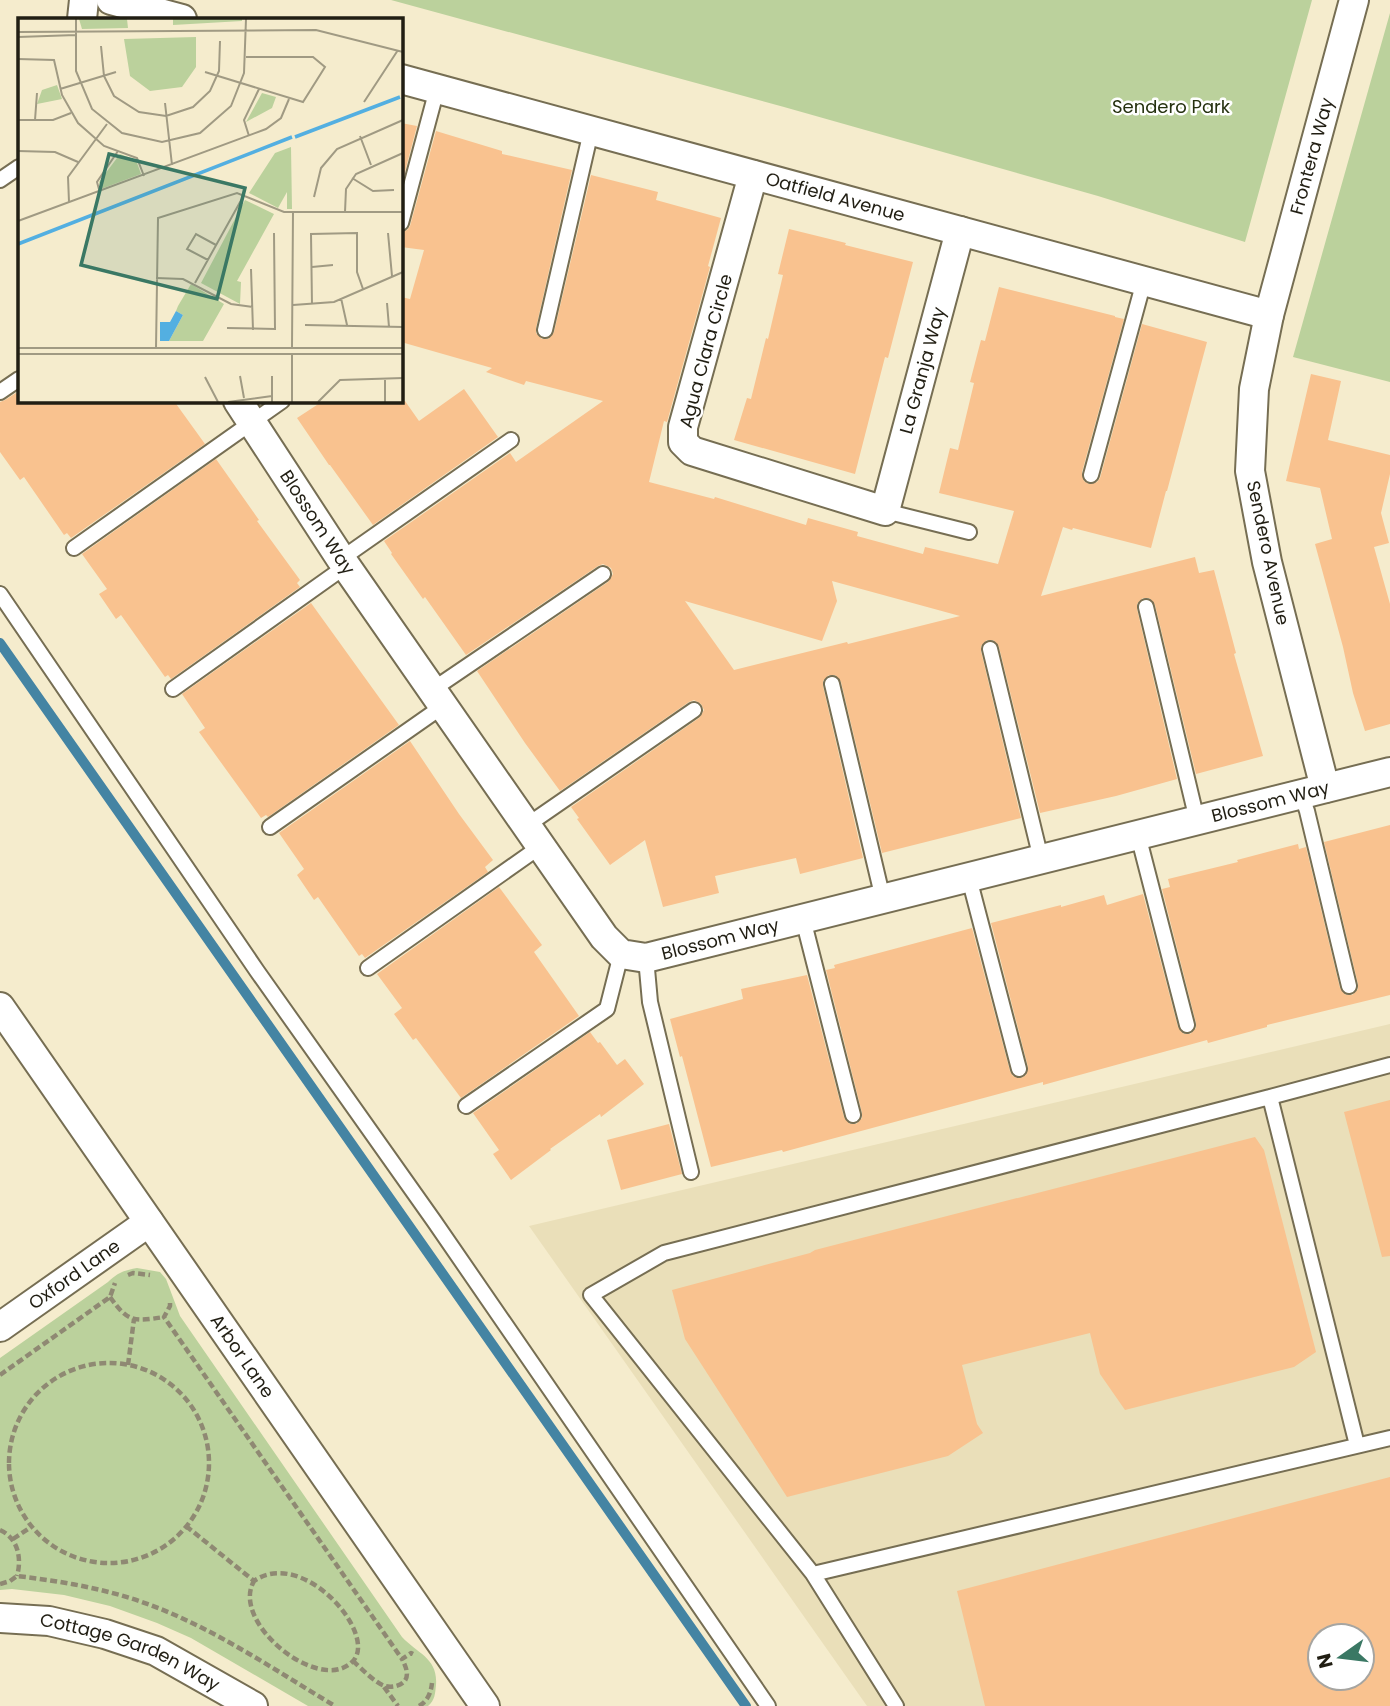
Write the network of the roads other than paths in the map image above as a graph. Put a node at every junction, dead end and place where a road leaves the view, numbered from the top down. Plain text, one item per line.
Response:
1 (84, 0) edge
2 (111, 0) edge
3 (1354, 0) edge
4 (82, 18) edge
5 (178, 18) edge
6 (402, 79) edge
7 (437, 89) junction
8 (591, 131) junction
9 (18, 168) edge
10 (754, 175) junction
11 (0, 180) edge
12 (402, 219) edge
13 (960, 231) junction
14 (1144, 281) junction
15 (1269, 315) junction
16 (545, 330) dead end
17 (18, 380) edge
18 (0, 393) edge
19 (279, 402) edge
20 (245, 412) edge
21 (511, 440) dead end
22 (1091, 475) dead end
23 (885, 511) junction
24 (969, 532) dead end
25 (74, 548) dead end
26 (344, 563) junction
27 (603, 574) dead end
28 (0, 594) edge
29 (1146, 607) dead end
30 (990, 649) dead end
31 (832, 684) dead end
32 (173, 689) dead end
33 (437, 698) junction
34 (694, 710) dead end
35 (1390, 772) edge
36 (1313, 791) junction
37 (1197, 820) junction
38 (270, 827) dead end
39 (1138, 835) junction
40 (533, 836) junction
41 (1041, 859) junction
42 (969, 877) junction
43 (883, 899) junction
44 (803, 919) junction
45 (634, 956) junction
46 (368, 968) dead end
47 (1349, 986) dead end
48 (0, 1007) edge
49 (1187, 1025) dead end
50 (1390, 1065) edge
51 (1018, 1069) dead end
52 (1270, 1097) junction
53 (466, 1106) dead end
54 (853, 1115) dead end
55 (691, 1172) dead end
56 (149, 1223) junction
57 (0, 1327) edge
58 (1390, 1438) edge
59 (1357, 1445) junction
60 (813, 1574) junction
61 (0, 1618) edge
62 (481, 1704) edge
63 (253, 1706) edge
64 (768, 1706) edge
65 (896, 1706) edge

1 - 4 street
2 - 5 street
3 - 15 street, Frontera Way
6 - 7 street, Oatfield Avenue
7 - 8 street, Oatfield Avenue
7 - 12 lane
8 - 10 street, Oatfield Avenue
8 - 16 lane
9 - 11 lane
10 - 13 street, Oatfield Avenue
10 - 23 street, Agua Clara Circle
13 - 14 street, Oatfield Avenue
13 - 23 street, La Granja Way
14 - 15 street, Oatfield Avenue
14 - 22 lane
15 - 36 street, Sendero Avenue
17 - 18 lane
19 - 20 lane
20 - 25 lane
20 - 26 street, Blossom Way
21 - 26 lane
23 - 24 lane
26 - 32 lane
26 - 33 street, Blossom Way
27 - 33 lane
28 - 64 lane
29 - 37 lane
30 - 41 lane
31 - 43 lane
33 - 38 lane
33 - 40 street, Blossom Way
34 - 40 lane
35 - 36 street, Blossom Way
36 - 37 street, Blossom Way
36 - 47 lane
37 - 39 street, Blossom Way
39 - 41 street, Blossom Way
39 - 49 lane
40 - 45 street, Blossom Way
40 - 46 lane
41 - 42 street, Blossom Way
42 - 43 street, Blossom Way
42 - 51 lane
43 - 44 street, Blossom Way
44 - 45 street, Blossom Way
44 - 54 lane
45 - 53 lane
45 - 55 lane
48 - 56 street, Arbor Lane
50 - 52 lane
52 - 59 lane
52 - 60 lane
56 - 57 street, Oxford Lane
56 - 62 street, Arbor Lane
58 - 59 lane
59 - 60 lane
60 - 65 lane
61 - 63 street, Cottage Garden Way

